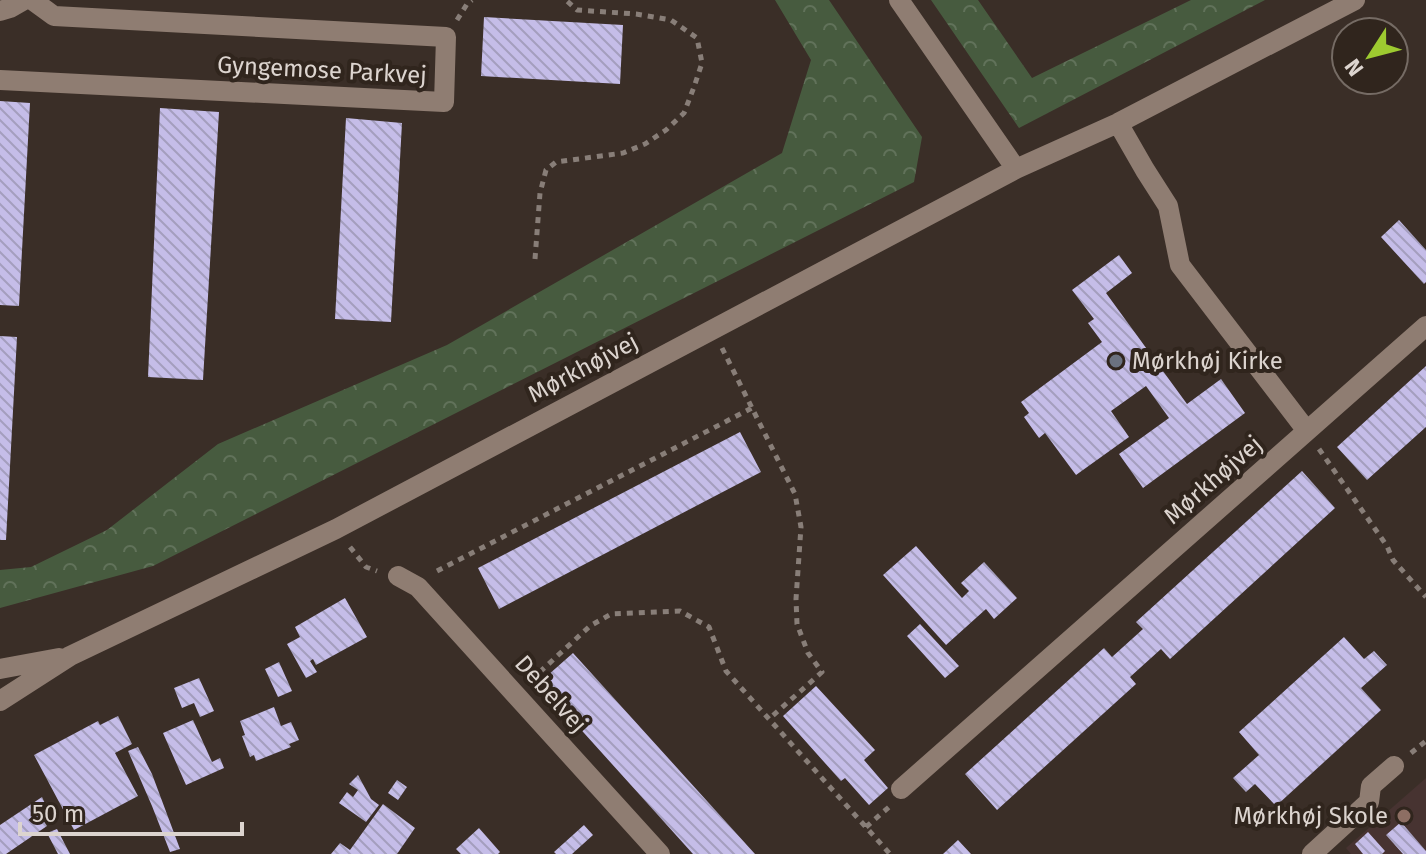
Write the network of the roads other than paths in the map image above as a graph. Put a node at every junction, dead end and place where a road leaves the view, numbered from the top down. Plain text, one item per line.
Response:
1 (24, 0) edge
2 (32, 0) edge
3 (899, 0) edge
4 (1355, 0) edge
5 (0, 11) edge
6 (0, 80) edge
7 (1118, 123) junction
8 (1016, 169) junction
9 (1426, 326) edge
10 (1307, 431) junction
11 (398, 576) road end
12 (70, 656) junction
13 (0, 669) edge
14 (0, 701) edge
15 (1394, 766) dead end
16 (901, 789) dead end
17 (660, 854) edge
18 (1312, 854) edge

1 - 5 street
2 - 6 street, Gyngemose Parkvej
3 - 8 street
4 - 7 street, Mørkhøjvej
7 - 8 street, Mørkhøjvej
7 - 10 street
8 - 12 street, Mørkhøjvej
9 - 10 street, Mørkhøjvej
10 - 16 street, Mørkhøjvej
11 - 17 street, Debelvej
12 - 13 street, Mørkhøjvej
12 - 14 street, Mørkhøjvej
15 - 18 street

